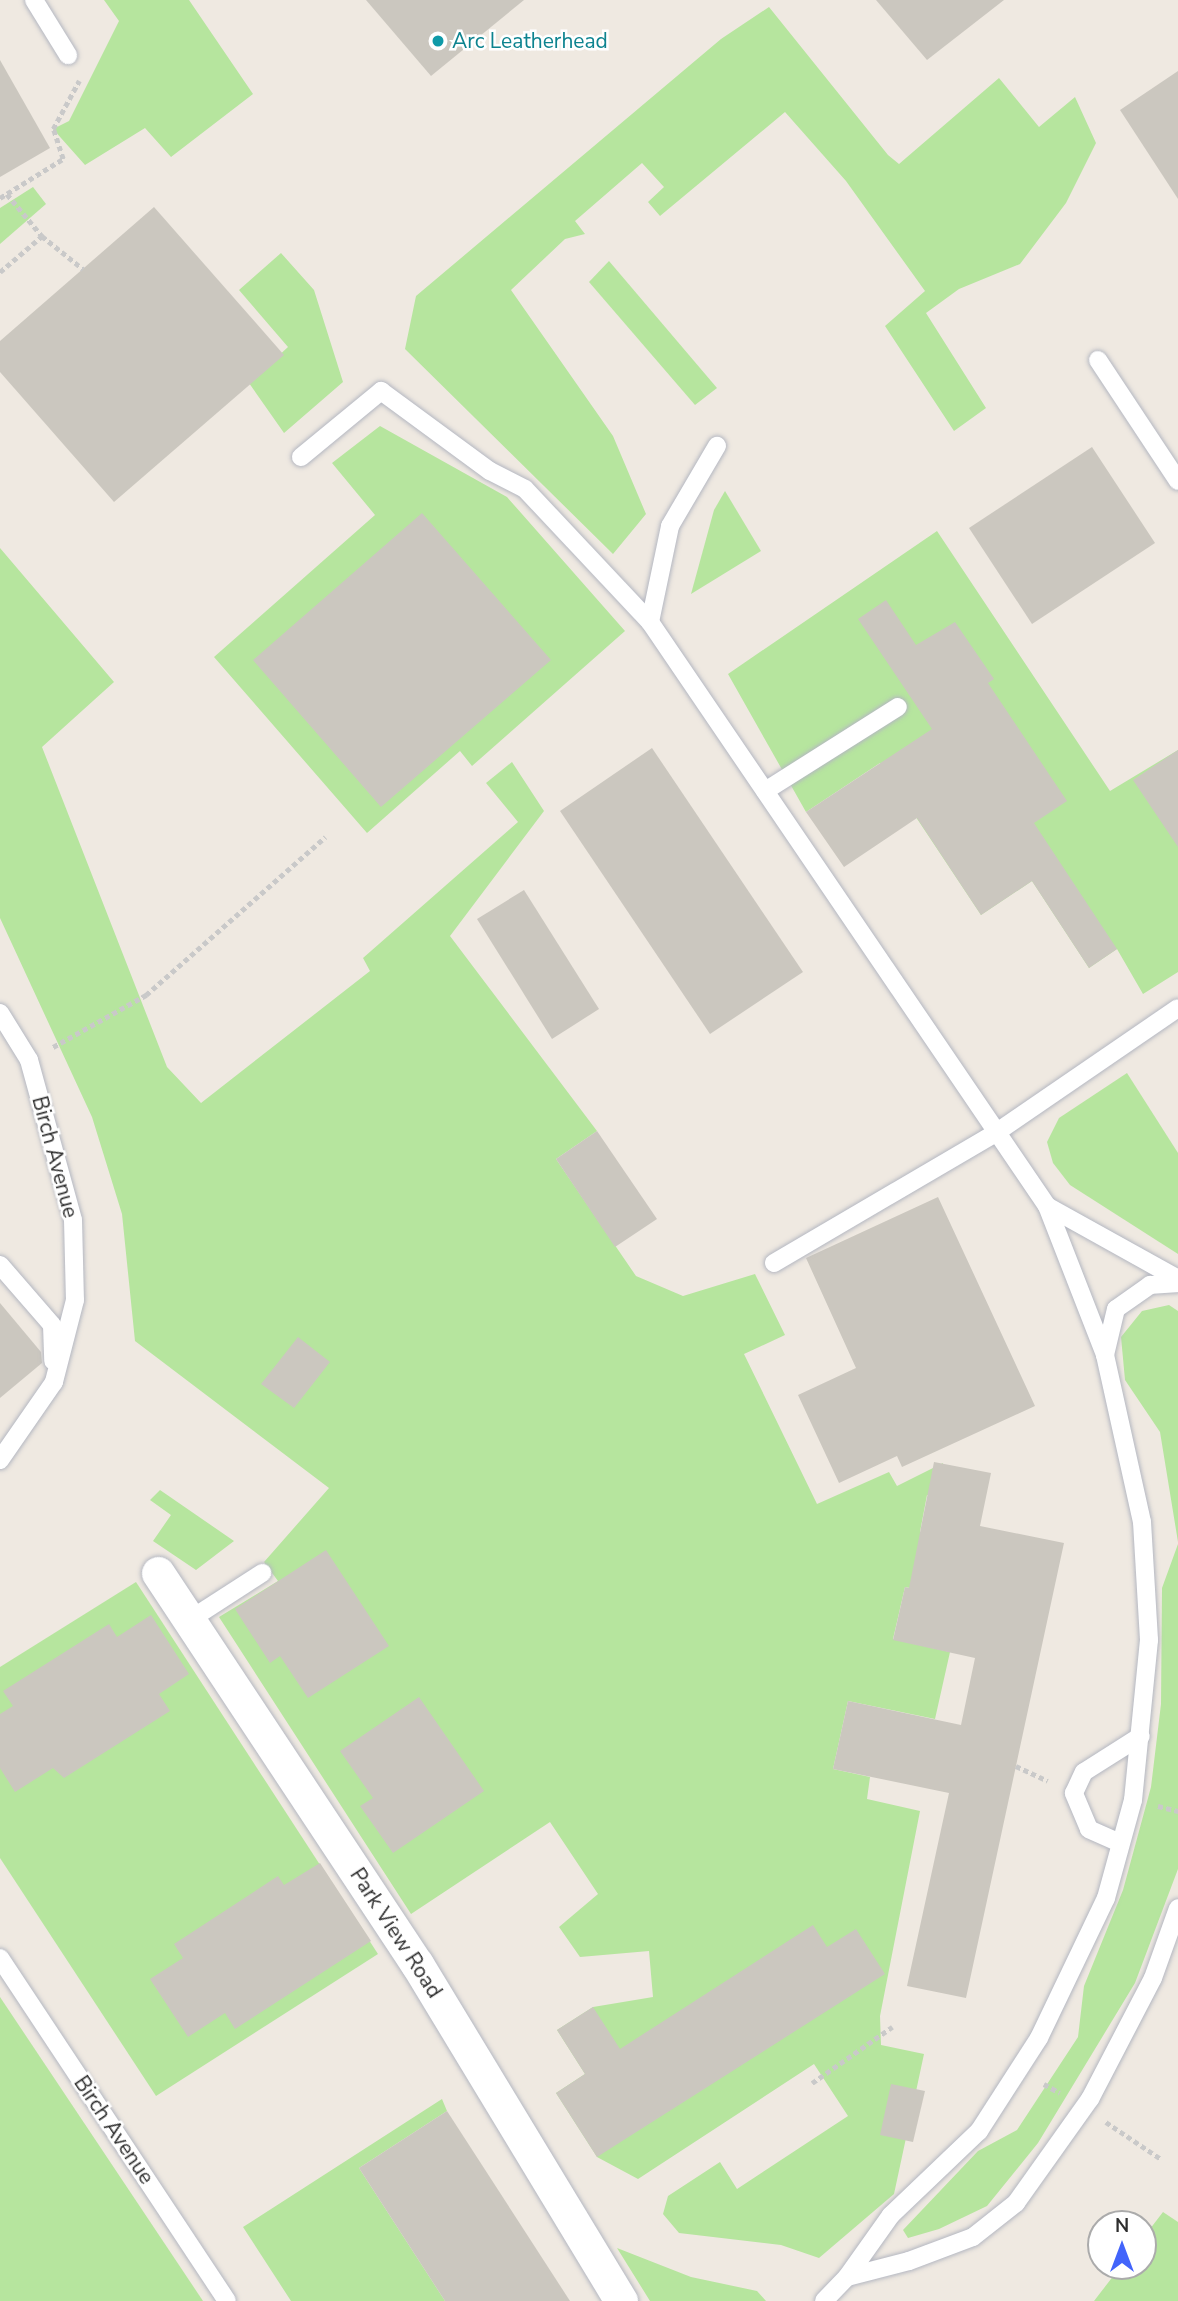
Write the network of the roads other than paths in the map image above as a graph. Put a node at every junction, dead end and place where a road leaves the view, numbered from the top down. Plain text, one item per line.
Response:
1 (34, 0) edge
2 (68, 55) dead end
3 (1098, 360) dead end
4 (717, 446) dead end
5 (301, 457) dead end
6 (1178, 481) edge
7 (650, 622) junction
8 (898, 708) dead end
9 (765, 791) junction
10 (1178, 1008) edge
11 (0, 1013) edge
12 (997, 1132) junction
13 (1047, 1206) junction
14 (774, 1263) dead end
15 (0, 1265) edge
16 (1178, 1281) edge
17 (1105, 1355) junction
18 (54, 1381) junction
19 (0, 1460) edge
20 (159, 1573) dead end
21 (262, 1573) dead end
22 (191, 1619) junction
23 (1141, 1737) junction
24 (1120, 1843) junction
25 (1178, 1908) edge
26 (0, 1958) edge
27 (847, 2277) junction
28 (228, 2301) edge
29 (621, 2301) edge
30 (824, 2301) edge

1 - 2 lane
3 - 6 lane
4 - 7 lane
5 - 7 lane
7 - 9 lane
8 - 9 lane
9 - 12 lane
10 - 12 lane
11 - 18 lane, Birch Avenue
12 - 13 lane
12 - 14 lane
13 - 16 lane
13 - 17 lane
15 - 18 lane
16 - 17 lane
17 - 23 lane
18 - 19 lane, Birch Avenue
20 - 22 street, Park View Road
21 - 22 lane
22 - 29 street, Park View Road
23 - 24 lane
23 - 24 lane
24 - 27 lane
25 - 27 lane
26 - 28 lane, Birch Avenue
27 - 30 lane

